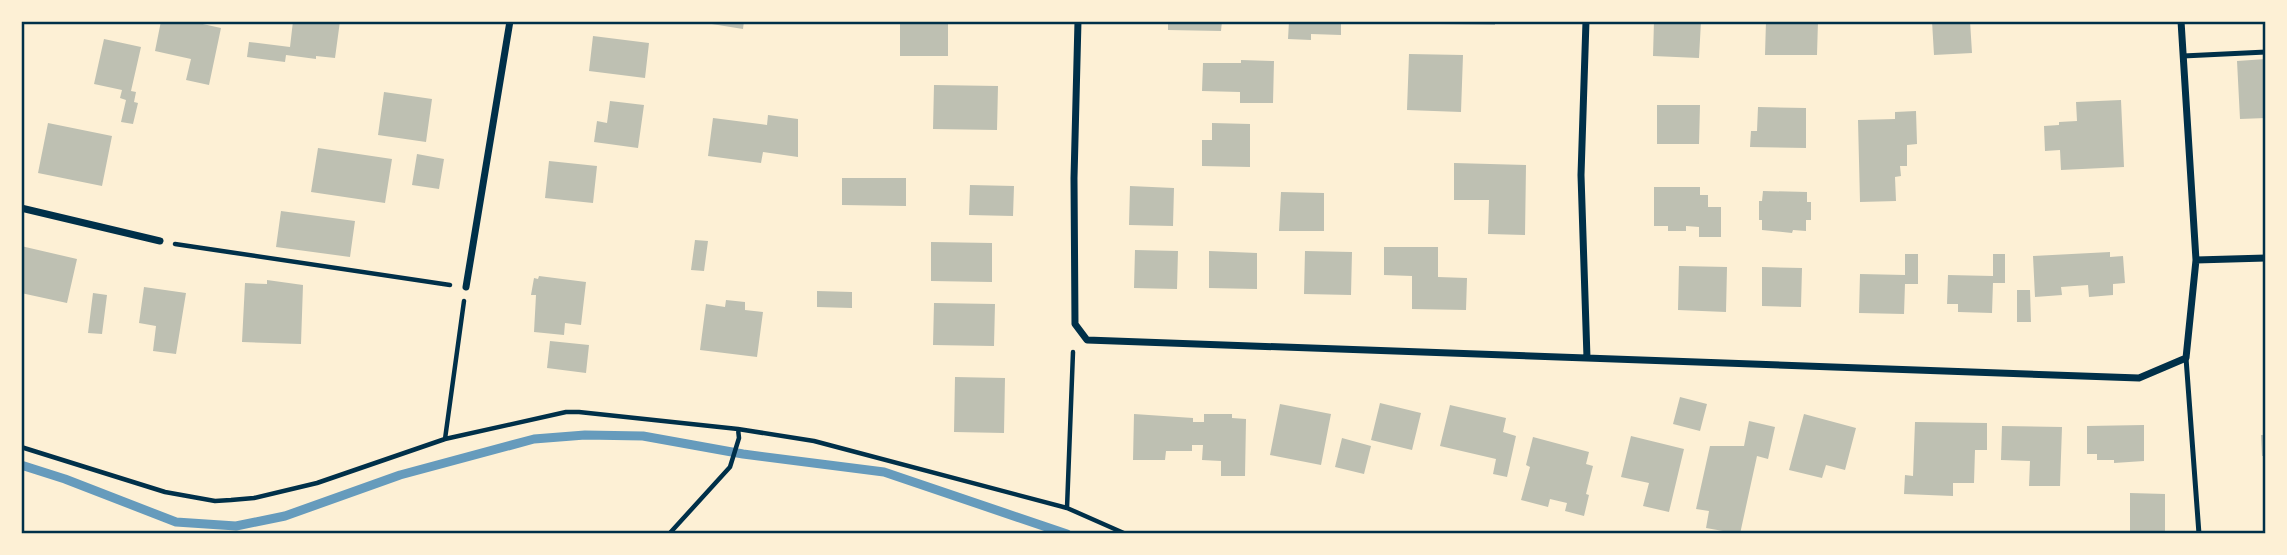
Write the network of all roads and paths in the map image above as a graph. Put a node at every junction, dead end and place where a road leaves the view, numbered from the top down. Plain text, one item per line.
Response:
1 (510, 21) edge
2 (1079, 21) edge
3 (1586, 21) edge
4 (2181, 21) edge
5 (2266, 52) edge
6 (2183, 56) junction
7 (21, 208) edge
8 (160, 241) joint
9 (2266, 258) edge
10 (2196, 260) junction
11 (466, 288) junction
12 (1075, 324) junction
13 (1587, 358) junction
14 (2186, 358) junction
15 (738, 429) junction
16 (445, 439) junction
17 (21, 447) edge
18 (1067, 508) junction
19 (669, 534) edge
20 (1125, 534) edge
21 (2199, 534) edge

1 - 11 street
2 - 12 street
3 - 13 street
4 - 6 street
5 - 6 lane
6 - 10 street
7 - 8 street
8 - 11 path
9 - 10 street
10 - 14 street
11 - 16 path
12 - 13 street
12 - 18 path
13 - 14 street
14 - 21 lane
15 - 16 path
15 - 18 path
15 - 19 path
16 - 17 path
18 - 20 path

